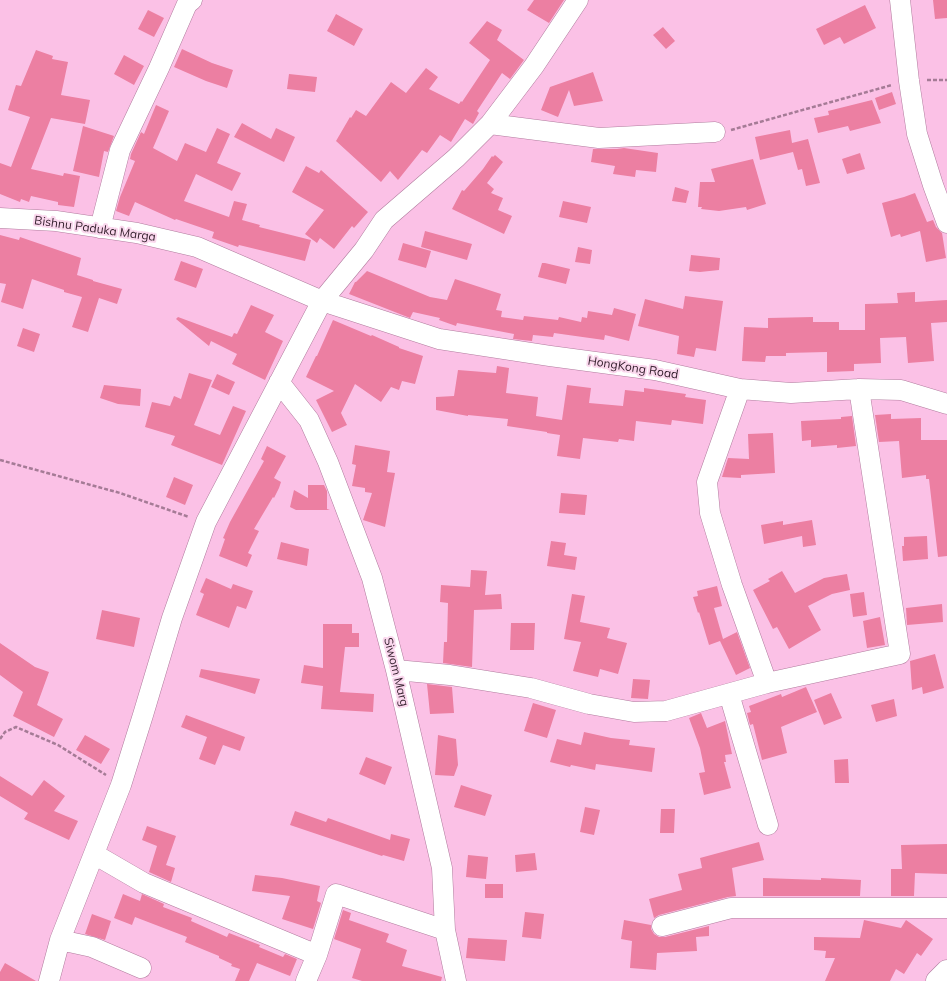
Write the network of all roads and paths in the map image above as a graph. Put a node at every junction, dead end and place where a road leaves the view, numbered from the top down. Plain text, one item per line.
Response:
1 (578, 0) edge
2 (900, 0) edge
3 (188, 1) edge
4 (947, 80) edge
5 (908, 81) junction
6 (490, 124) junction
7 (715, 132) joint
8 (0, 218) edge
9 (947, 223) edge
10 (100, 228) junction
11 (322, 301) junction
12 (279, 382) junction
13 (740, 389) junction
14 (859, 389) junction
15 (947, 404) edge
16 (0, 460) edge
17 (206, 522) junction
18 (396, 670) junction
19 (767, 683) junction
20 (729, 694) junction
21 (0, 739) edge
22 (121, 785) junction
23 (768, 825) dead end
24 (94, 854) junction
25 (947, 908) edge
26 (662, 926) dead end
27 (445, 930) junction
28 (60, 940) junction
29 (317, 955) junction
30 (141, 968) dead end
31 (947, 971) edge
32 (49, 981) edge
33 (306, 981) edge
34 (456, 981) edge
35 (937, 981) edge

1 - 6 street
2 - 5 street
3 - 10 street
4 - 5 path
5 - 7 path
5 - 9 street
6 - 7 street
6 - 11 street
8 - 10 street, Bishnu Paduka Marga
10 - 11 street, Bishnu Paduka Marga
11 - 12 street
11 - 13 street, HongKong Road
12 - 17 street
12 - 18 street, Siwom Marg
13 - 14 street, HongKong Road
13 - 19 street
14 - 15 street, HongKong Road
14 - 19 street
16 - 17 path
17 - 22 street
18 - 20 street
18 - 27 street, Siwom Marg
19 - 20 street
20 - 23 street
21 - 22 path
22 - 24 street
24 - 28 street
24 - 29 street
25 - 26 street
27 - 29 street
27 - 34 street, Siwom Marg
28 - 30 street
28 - 32 street
29 - 33 street
31 - 35 main road

